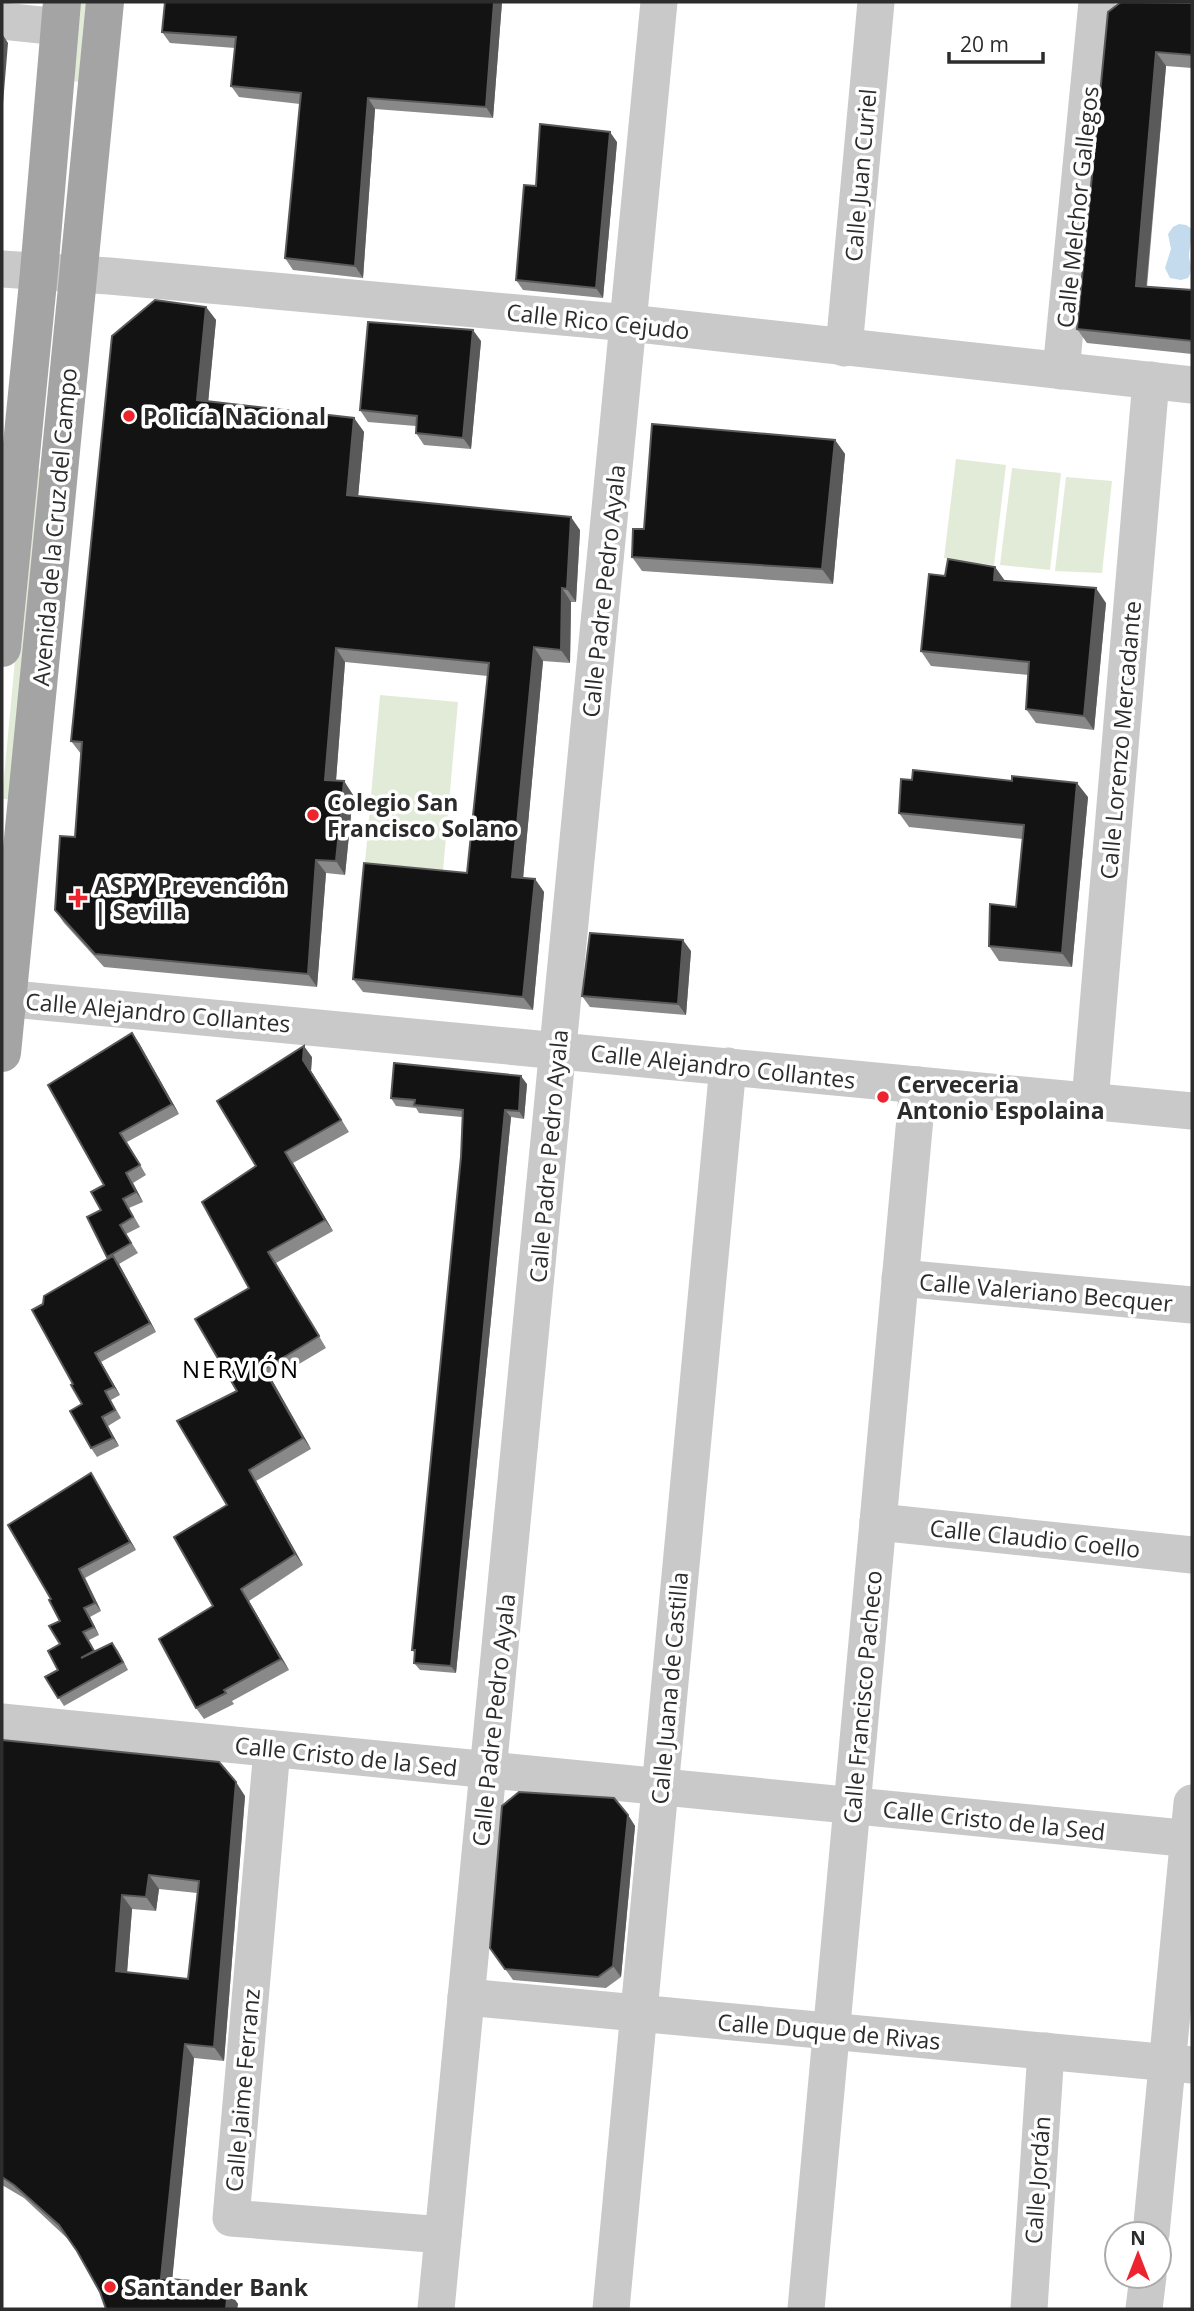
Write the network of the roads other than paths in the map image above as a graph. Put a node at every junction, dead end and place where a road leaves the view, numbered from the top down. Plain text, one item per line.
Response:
1 (105, 2) edge
2 (659, 2) edge
3 (876, 2) edge
4 (1097, 2) edge
5 (61, 14) edge
6 (2, 21) edge
7 (2, 270) edge
8 (39, 272) junction
9 (78, 274) junction
10 (629, 323) junction
11 (844, 348) junction
12 (1061, 371) junction
13 (1151, 380) junction
14 (1192, 385) edge
15 (9, 503) edge
16 (2, 648) edge
17 (5, 998) edge
18 (558, 1050) junction
19 (2, 1053) edge
20 (728, 1066) junction
21 (918, 1085) junction
22 (1090, 1101) junction
23 (1192, 1111) edge
24 (900, 1278) junction
25 (1192, 1305) edge
26 (878, 1522) junction
27 (1192, 1555) edge
28 (2, 1723) edge
29 (272, 1749) junction
30 (488, 1770) junction
31 (660, 1787) junction
32 (852, 1805) junction
33 (1191, 1827) edge
34 (466, 1997) junction
35 (639, 2013) junction
36 (831, 2032) junction
37 (1046, 2051) junction
38 (1180, 2064) edge
39 (1154, 2220) edge
40 (443, 2235) junction
41 (1146, 2290) edge
42 (436, 2309) edge
43 (614, 2309) edge
44 (806, 2309) edge
45 (1029, 2309) edge
46 (1144, 2309) edge

1 - 9 main road, Avenida de la Cruz del Campo
2 - 10 street, Calle Padre Pedro Ayala
3 - 11 street, Calle Juan Curiel
4 - 12 street, Calle Melchor Gallegos
5 - 6 street
5 - 8 main road, Avenida de la Cruz del Campo
7 - 8 street, Calle Rico Cejudo
8 - 9 street, Calle Rico Cejudo
8 - 15 main road, Avenida de la Cruz del Campo
9 - 10 street, Calle Rico Cejudo
9 - 17 main road, Avenida de la Cruz del Campo
10 - 11 street, Calle Rico Cejudo
10 - 18 street, Calle Padre Pedro Ayala
11 - 12 street, Calle Rico Cejudo
12 - 13 street, Calle Rico Cejudo
13 - 14 street, Calle Rico Cejudo
13 - 22 street, Calle Lorenzo Mercadante
15 - 16 main road, Avenida de la Cruz del Campo
17 - 18 street, Calle Alejandro Collantes
17 - 19 main road, Avenida de la Cruz del Campo
18 - 20 street, Calle Alejandro Collantes
18 - 30 street, Calle Padre Pedro Ayala
20 - 21 street, Calle Alejandro Collantes
20 - 31 street, Calle Juana de Castilla
21 - 22 street, Calle Alejandro Collantes
21 - 24 street, Calle Francisco Pacheco
22 - 23 street, Calle Alejandro Collantes
24 - 25 street, Calle Valeriano Becquer
24 - 26 street, Calle Francisco Pacheco
26 - 27 street, Calle Claudio Coello
26 - 32 street, Calle Francisco Pacheco
28 - 29 street, Calle Cristo de la Sed
29 - 30 street, Calle Cristo de la Sed
29 - 40 street, Calle Jaime Ferranz
30 - 31 street, Calle Cristo de la Sed
30 - 34 street, Calle Padre Pedro Ayala
31 - 32 street, Calle Cristo de la Sed
31 - 35 street, Calle Juana de Castilla
32 - 33 street, Calle Cristo de la Sed
32 - 36 street, Calle Francisco Pacheco
33 - 38 street
34 - 35 street, Calle Duque de Rivas
34 - 40 street, Calle Padre Pedro Ayala
35 - 36 street, Calle Duque de Rivas
35 - 43 street, Calle Juana de Castilla
36 - 37 street, Calle Duque de Rivas
36 - 44 street, Calle Francisco Pacheco
37 - 38 street, Calle Duque de Rivas
37 - 45 street, Calle Jordán
38 - 39 street
40 - 42 street, Calle Padre Pedro Ayala
41 - 46 street

